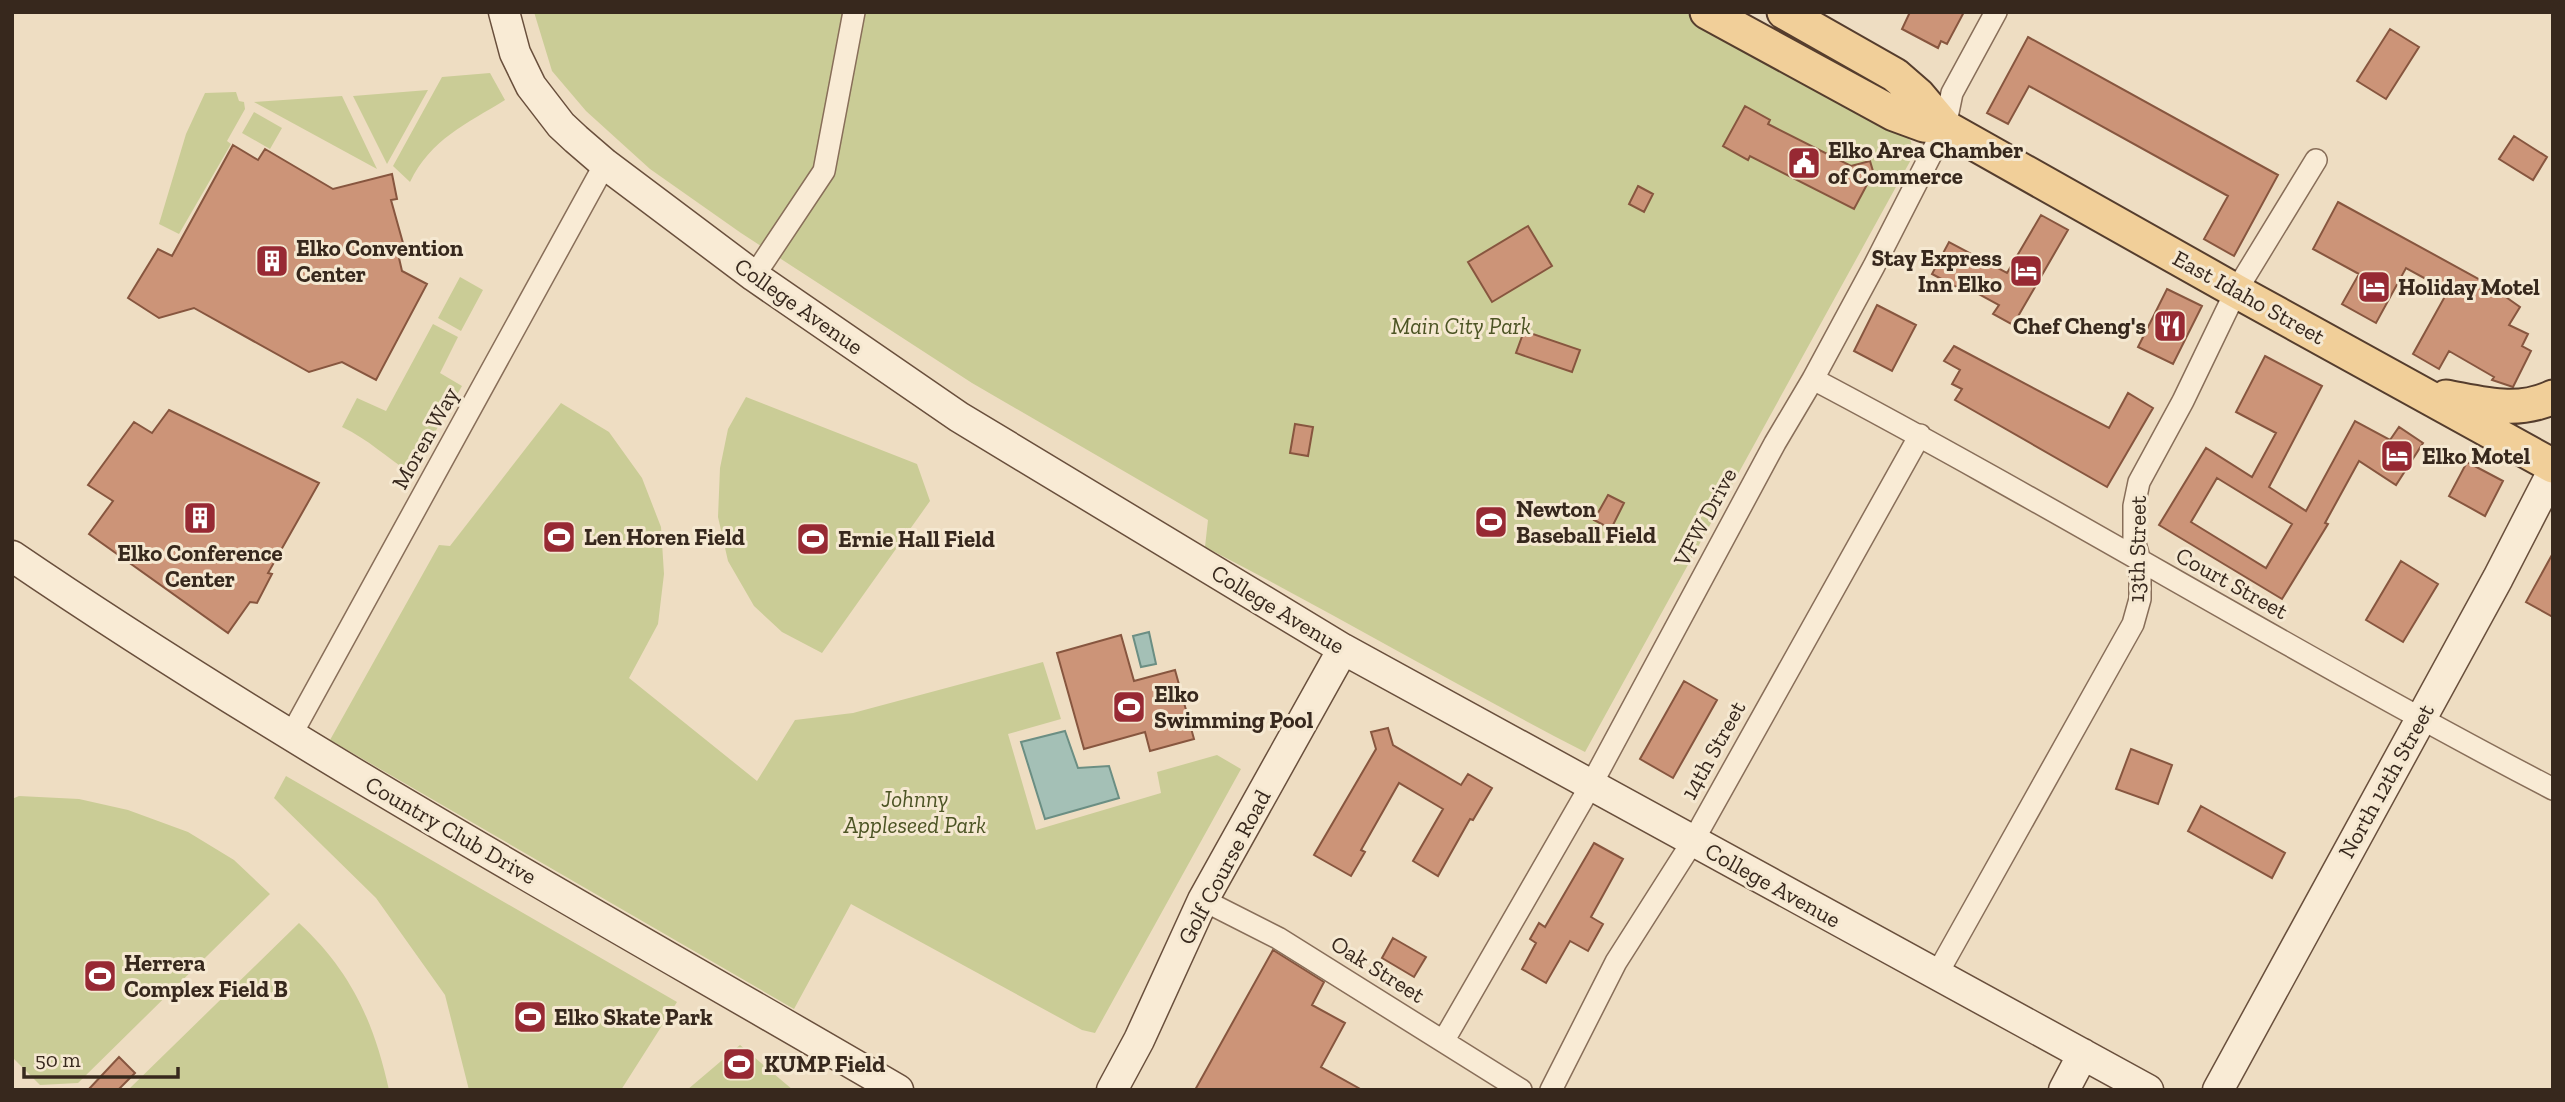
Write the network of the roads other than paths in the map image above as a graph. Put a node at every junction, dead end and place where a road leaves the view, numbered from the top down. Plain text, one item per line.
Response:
1 (504, 12) edge
2 (854, 12) edge
3 (1707, 12) edge
4 (1784, 12) edge
5 (1996, 12) edge
6 (1945, 127) junction
7 (2316, 160) dead end
8 (606, 164) junction
9 (754, 276) junction
10 (2236, 291) junction
11 (1813, 379) junction
12 (2419, 392) junction
13 (2553, 397) edge
14 (1920, 435) junction
15 (2553, 466) edge
16 (2553, 471) edge
17 (12, 556) edge
18 (2140, 561) junction
19 (1342, 649) junction
20 (2420, 719) junction
21 (290, 737) junction
22 (1591, 785) junction
23 (2553, 789) edge
24 (1693, 841) junction
25 (1203, 900) junction
26 (1937, 974) junction
27 (1444, 1041) junction
28 (2083, 1054) junction
29 (898, 1090) edge
30 (1112, 1090) edge
31 (1521, 1090) edge
32 (1551, 1090) edge
33 (2064, 1090) edge
34 (2148, 1090) edge
35 (2218, 1090) edge

1 - 8 street, College Avenue
2 - 9 street
3 - 6 main road, East Idaho Street
4 - 6 main road, East Idaho Street
5 - 6 street, VFW Drive
6 - 10 main road, East Idaho Street
6 - 11 street, VFW Drive
7 - 10 street, 13th Street
8 - 9 street, College Avenue
8 - 21 street, Moren Way
9 - 19 street, College Avenue
10 - 12 main road, East Idaho Street
10 - 18 street, 13th Street
11 - 14 street, Court Street
11 - 22 street, VFW Drive
12 - 13 main road
12 - 15 main road, East Idaho Street
14 - 18 street, Court Street
14 - 24 street, 14th Street
16 - 20 street, North 12th Street
17 - 21 street, Country Club Drive
18 - 20 street, Court Street
18 - 26 street, 13th Street
19 - 22 street, College Avenue
19 - 25 street, Golf Course Road
20 - 23 street, Court Street
20 - 35 street, North 12th Street
21 - 29 street, Country Club Drive
22 - 24 street, College Avenue
22 - 27 street, VFW Drive
24 - 26 street, College Avenue
24 - 32 street, 14th Street
25 - 27 street, Oak Street
25 - 30 street, Golf Course Road
26 - 28 street, College Avenue
27 - 31 street, Oak Street
28 - 33 street
28 - 34 street, College Avenue

